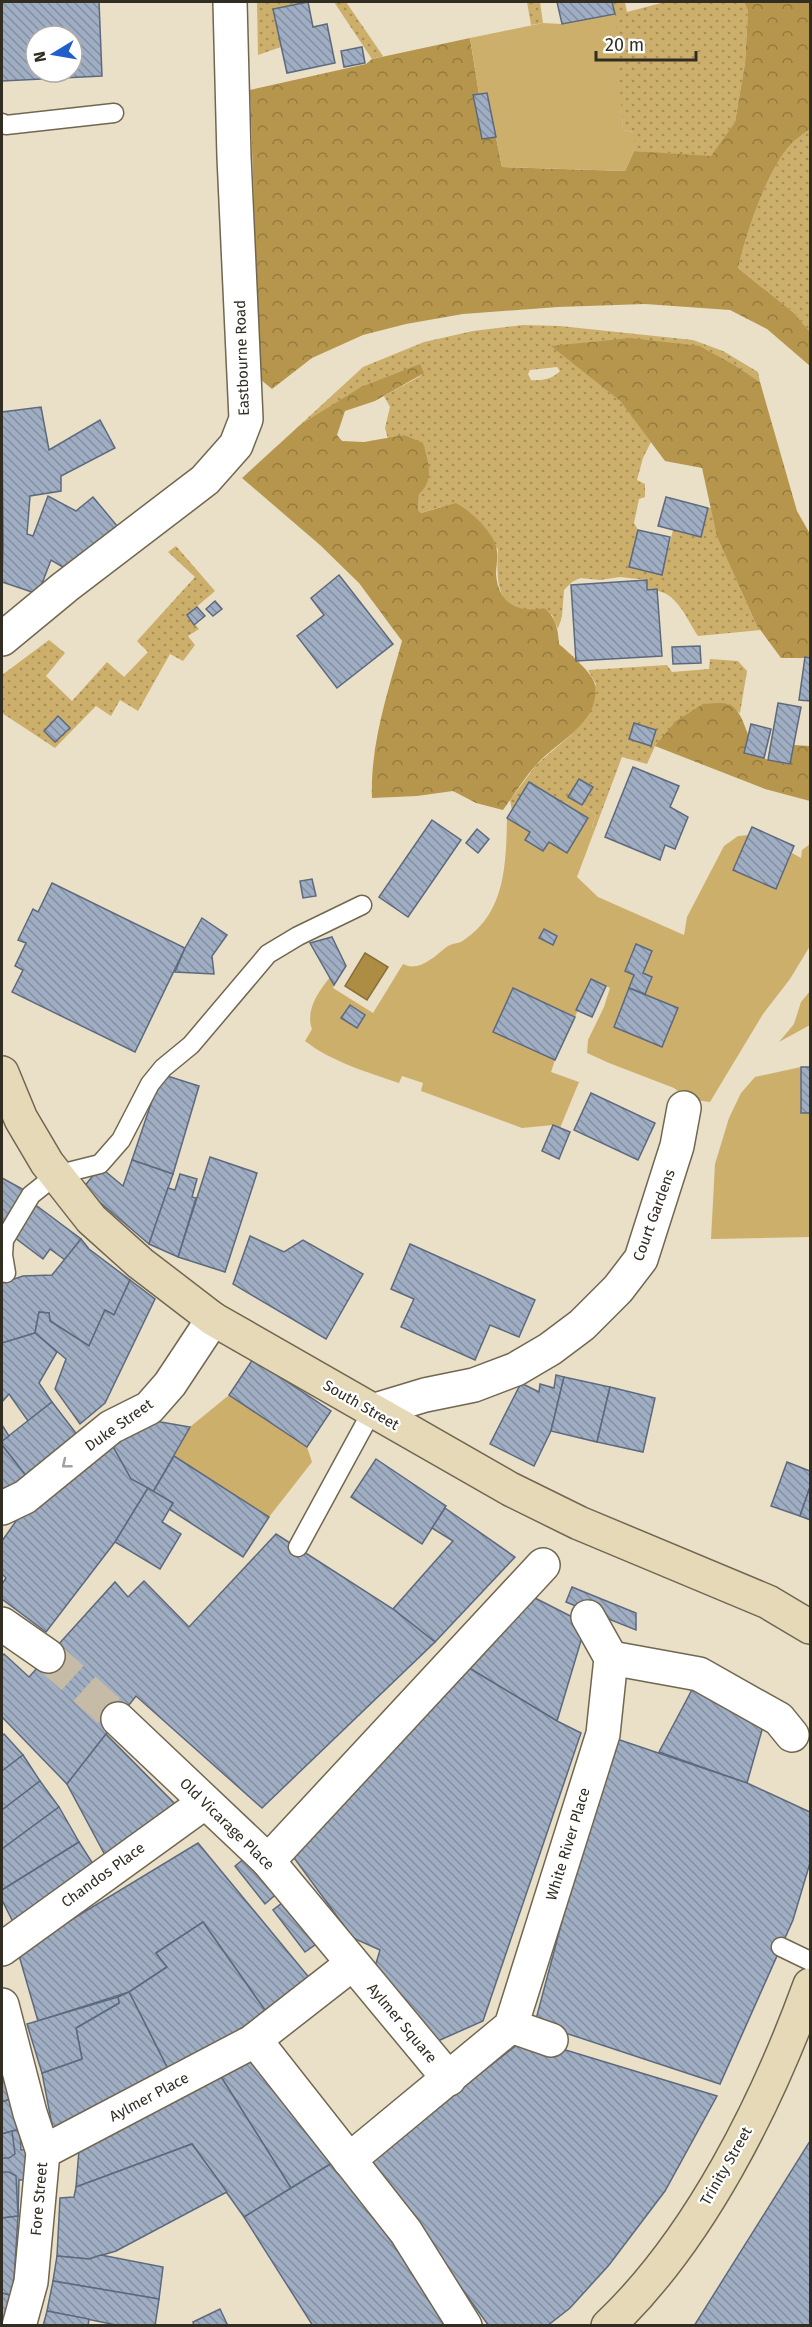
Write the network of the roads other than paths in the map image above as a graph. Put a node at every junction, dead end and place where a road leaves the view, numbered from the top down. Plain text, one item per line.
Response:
1 (230, 2) edge
2 (114, 113) dead end
3 (2, 123) edge
4 (2, 639) edge
5 (362, 905) dead end
6 (2, 1073) edge
7 (684, 1107) dead end
8 (11, 1120) edge
9 (56, 1175) junction
10 (6, 1273) dead end
11 (213, 1319) junction
12 (372, 1411) junction
13 (2, 1508) edge
14 (298, 1547) dead end
15 (543, 1565) dead end
16 (594, 1621) dead end
17 (2, 1624) edge
18 (810, 1627) edge
19 (48, 1656) tunnel mouth
20 (611, 1658) junction
21 (118, 1719) tunnel mouth
22 (792, 1736) dead end
23 (204, 1803) junction
24 (268, 1861) junction
25 (781, 1947) dead end
26 (2, 1949) edge
27 (810, 1961) edge
28 (352, 1964) junction
29 (808, 2000) edge
30 (2, 2005) edge
31 (512, 2026) junction
32 (255, 2040) junction
33 (551, 2040) dead end
34 (449, 2079) junction
35 (43, 2152) junction
36 (349, 2160) junction
37 (466, 2321) edge
38 (20, 2325) edge
39 (608, 2325) edge

1 - 4 street, Eastbourne Road
2 - 3 lane
5 - 9 lane
6 - 8 street, South Street
7 - 12 street, Court Gardens
8 - 9 street, South Street
9 - 10 lane
9 - 11 street, South Street
11 - 12 street, South Street
11 -> 13 street, Duke Street
12 - 14 lane
12 - 18 street, South Street
15 - 24 street
16 - 20 street
17 - 19 street
20 - 22 street
20 - 31 street, White River Place
21 - 23 street, Old Vicarage Place
23 - 24 street, Old Vicarage Place
23 - 26 street, Chandos Place
24 - 28 street, Old Vicarage Place
25 - 27 lane
28 - 32 street
28 - 34 street, Aylmer Square
29 - 39 street, Trinity Street
30 - 35 street, Fore Street
31 - 33 street
31 - 34 street
32 - 35 street, Aylmer Place
32 - 36 street
34 - 36 street
35 - 38 street, Fore Street
36 - 37 street

